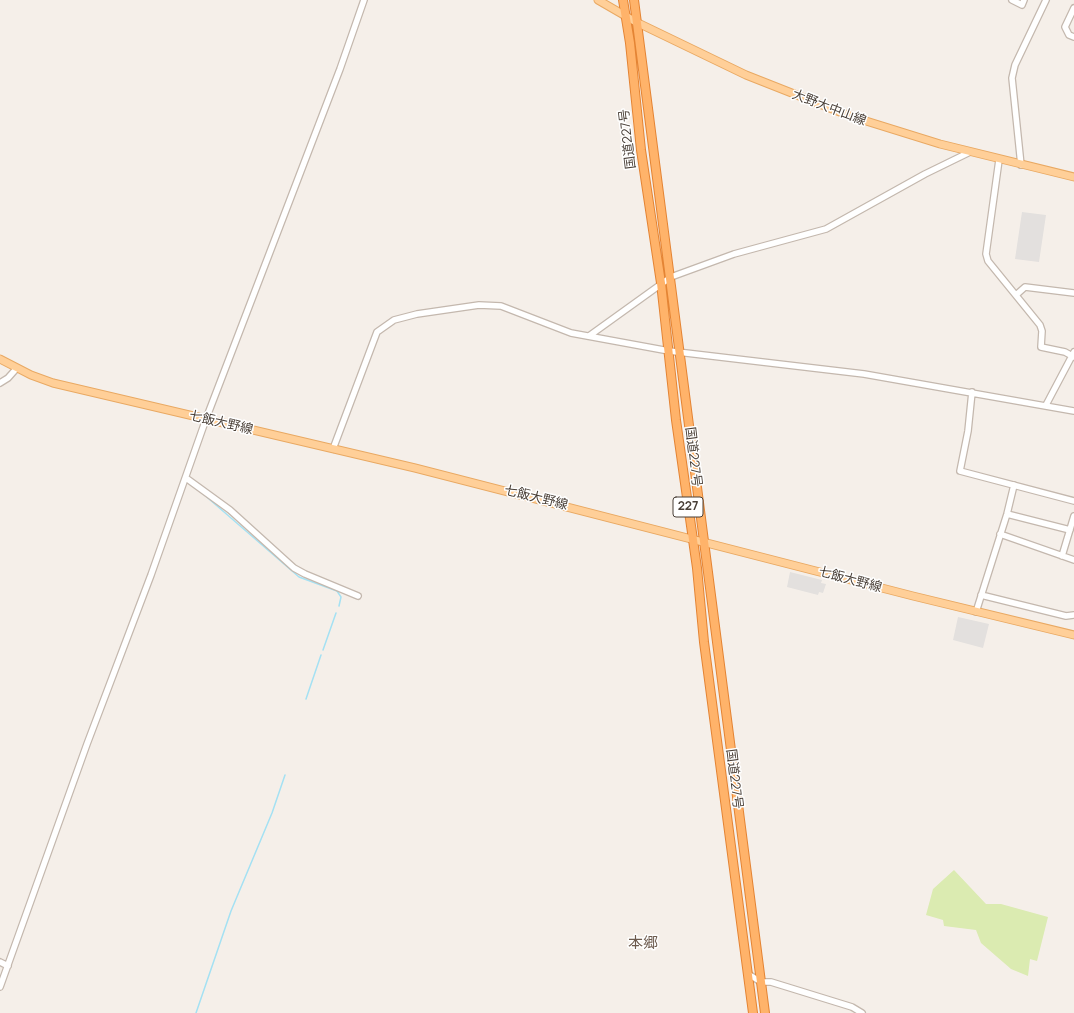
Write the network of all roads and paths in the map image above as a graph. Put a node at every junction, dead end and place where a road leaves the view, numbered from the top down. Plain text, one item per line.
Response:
1 (364, 0) edge
2 (598, 0) edge
3 (623, 0) edge
4 (634, 0) edge
5 (1012, 0) edge
6 (1024, 0) edge
7 (1046, 0) edge
8 (1074, 8) edge
9 (625, 16) junction
10 (636, 22) junction
11 (1074, 37) edge
12 (970, 152) junction
13 (999, 160) junction
14 (1021, 165) junction
15 (1074, 178) edge
16 (671, 277) junction
17 (660, 283) junction
18 (1074, 293) edge
19 (1016, 295) junction
20 (589, 336) junction
21 (669, 351) junction
22 (680, 352) junction
23 (1073, 355) edge
24 (0, 359) edge
25 (16, 369) junction
26 (0, 383) edge
27 (972, 392) junction
28 (1046, 405) junction
29 (1074, 411) edge
30 (206, 419) junction
31 (333, 449) junction
32 (186, 478) junction
33 (1014, 485) junction
34 (1074, 501) edge
35 (1007, 514) junction
36 (1074, 516) edge
37 (1070, 530) junction
38 (1000, 534) junction
39 (692, 539) junction
40 (704, 542) junction
41 (1062, 556) junction
42 (1074, 560) edge
43 (981, 595) junction
44 (358, 596) dead end
45 (976, 612) junction
46 (1074, 615) edge
47 (1074, 635) edge
48 (0, 962) edge
49 (8, 966) junction
50 (748, 974) junction
51 (761, 982) junction
52 (0, 987) edge
53 (754, 1013) edge
54 (765, 1013) edge
55 (862, 1013) edge

1 - 30 street
2 - 9 main road, 大野大中山線
3 - 9 highway, 国道227号 / 227
4 - 10 highway, 国道227号 / 227
5 - 6 street
7 - 14 street
8 - 11 street
9 - 10 main road, 大野大中山線
9 - 17 highway, 国道227号 / 227
10 - 12 main road, 大野大中山線
10 - 16 highway, 国道227号 / 227
12 - 13 main road, 大野大中山線
12 - 16 street
13 - 14 main road, 大野大中山線
13 - 19 street
14 - 15 main road, 大野大中山線
16 - 17 street
16 - 22 highway, 国道227号 / 227
17 - 20 street
17 - 21 highway, 国道227号 / 227
18 - 19 street
19 - 23 street
20 - 21 street
20 - 31 street
21 - 22 street
21 - 39 highway, 国道227号 / 227
22 - 27 street
22 - 40 highway, 国道227号 / 227
23 - 28 street
24 - 25 main road, 七飯大野線
25 - 26 street
25 - 30 main road, 七飯大野線
27 - 28 street
27 - 33 street
28 - 29 street
30 - 31 main road, 七飯大野線
30 - 32 street
31 - 39 main road, 七飯大野線
32 - 44 street
32 - 49 street
33 - 34 street
33 - 35 street
35 - 37 street
35 - 38 street
36 - 37 street
37 - 41 street
38 - 41 street
38 - 43 street
39 - 40 main road, 七飯大野線
39 - 50 highway, 国道227号 / 227
40 - 45 main road, 七飯大野線
40 - 51 highway, 国道227号 / 227
41 - 42 street
43 - 45 street
43 - 46 street
45 - 47 main road, 七飯大野線
48 - 49 street
49 - 52 street
50 - 51 street
50 - 53 highway, 国道227号 / 227
51 - 54 highway, 国道227号 / 227
51 - 55 street

